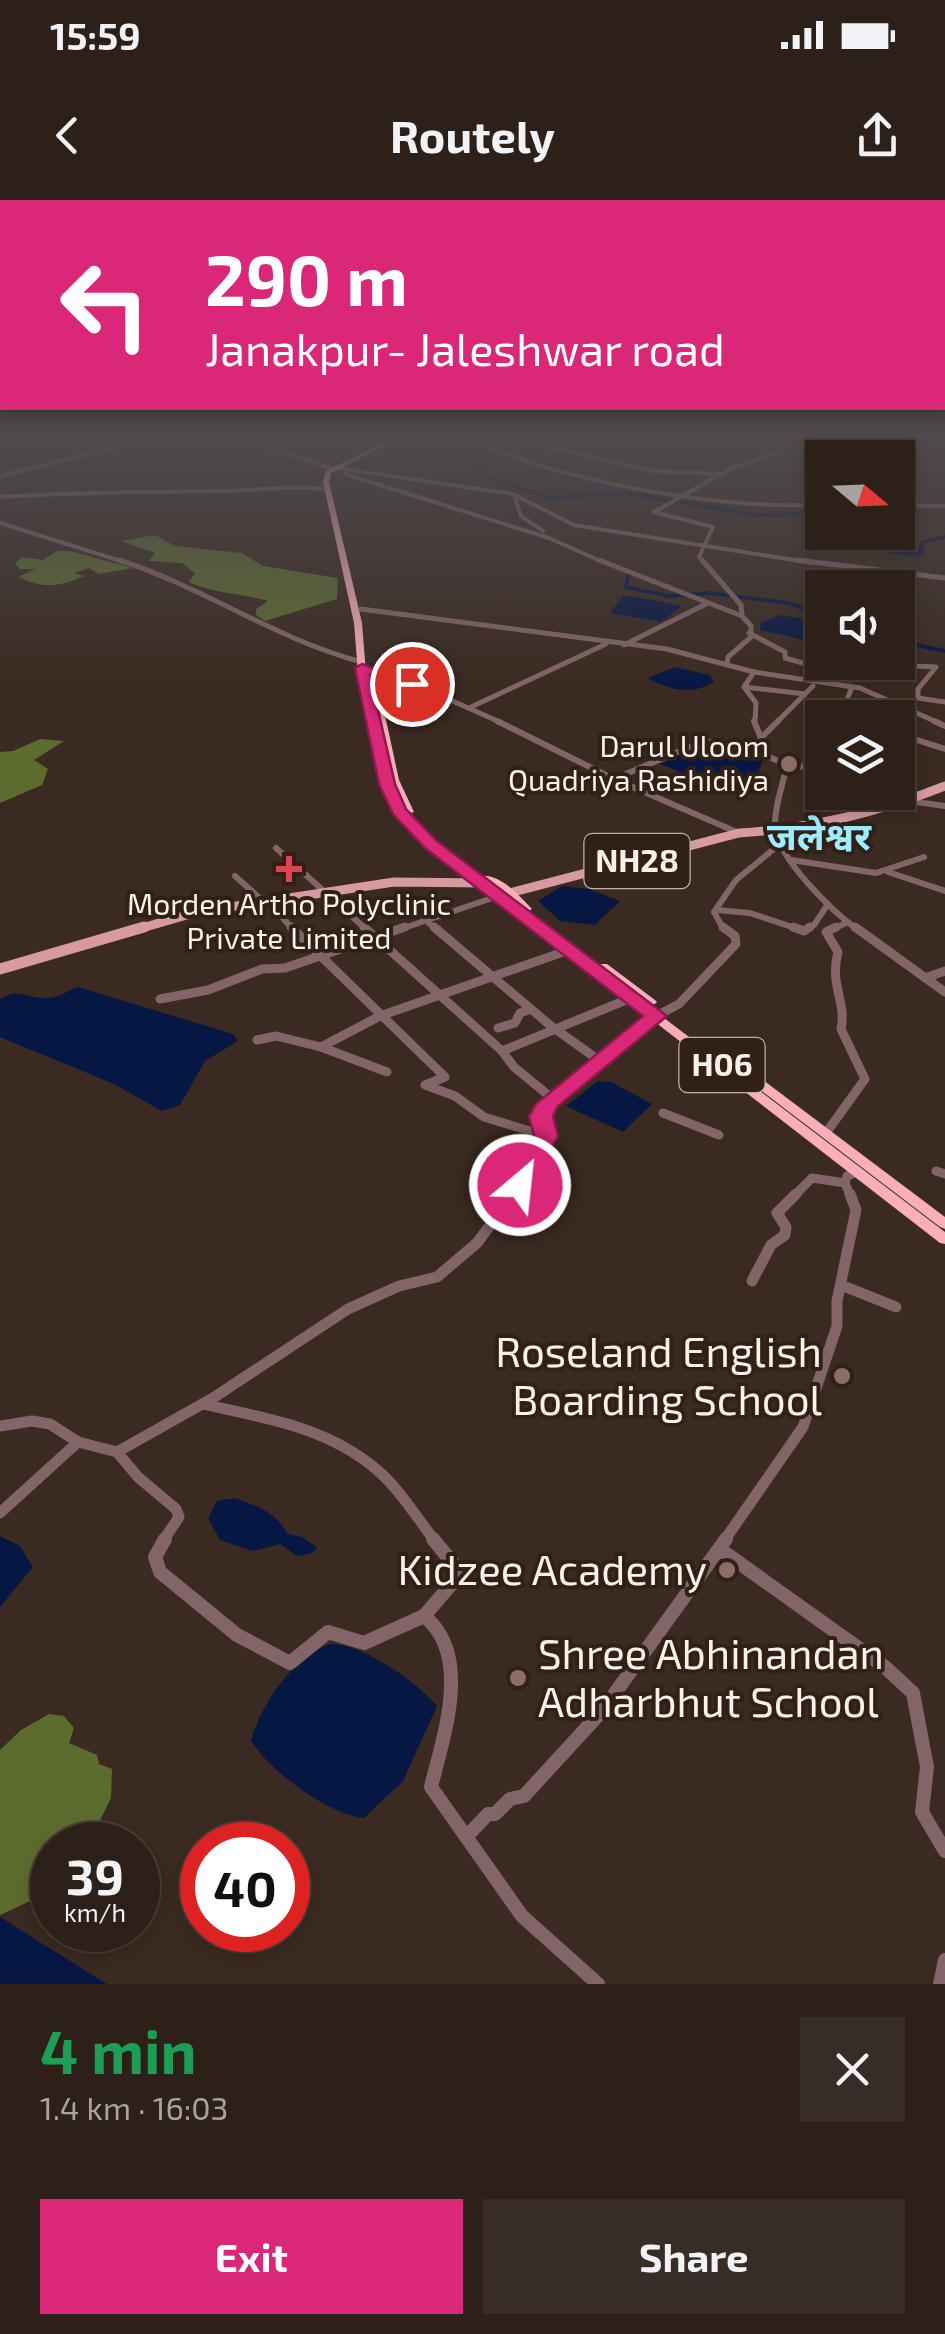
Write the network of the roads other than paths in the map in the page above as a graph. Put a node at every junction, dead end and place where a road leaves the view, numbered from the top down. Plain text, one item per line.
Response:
1 (336, 520) edge
2 (340, 520) edge
3 (493, 520) edge
4 (524, 520) edge
5 (561, 520) edge
6 (686, 520) edge
7 (0, 523) edge
8 (549, 538) junction
9 (703, 544) junction
10 (945, 578) edge
11 (355, 597) junction
12 (706, 604) junction
13 (361, 609) junction
14 (742, 616) junction
15 (748, 633) junction
16 (609, 643) junction
17 (623, 645) junction
18 (727, 663) junction
19 (805, 664) edge
20 (915, 666) edge
21 (367, 669) junction
22 (754, 672) junction
23 (852, 680) edge
24 (744, 686) junction
25 (813, 686) dead end
26 (852, 688) junction
27 (805, 694) junction
28 (847, 700) edge
29 (891, 700) edge
30 (945, 702) edge
31 (469, 708) junction
32 (915, 711) edge
33 (945, 726) edge
34 (761, 738) junction
35 (915, 739) edge
36 (945, 749) edge
37 (756, 751) junction
38 (787, 765) junction
39 (805, 767) edge
40 (614, 779) junction
41 (945, 786) edge
42 (915, 798) edge
43 (915, 802) edge
44 (945, 806) edge
45 (872, 810) edge
46 (777, 831) junction
47 (739, 833) junction
48 (780, 844) junction
49 (276, 848) dead end
50 (924, 857) dead end
51 (790, 860) junction
52 (888, 872) junction
53 (235, 876) dead end
54 (484, 884) junction
55 (945, 891) edge
56 (324, 894) junction
57 (505, 894) junction
58 (268, 902) junction
59 (828, 904) junction
60 (717, 910) junction
61 (424, 918) junction
62 (848, 922) junction
63 (375, 936) junction
64 (569, 950) junction
65 (320, 954) junction
66 (0, 968) edge
67 (945, 971) edge
68 (495, 976) junction
69 (925, 978) junction
70 (945, 992) edge
71 (441, 996) junction
72 (631, 998) junction
73 (160, 999) dead end
74 (531, 1009) junction
75 (660, 1014) junction
76 (380, 1016) junction
77 (498, 1028) dead end
78 (556, 1028) junction
79 (257, 1040) dead end
80 (321, 1047) junction
81 (502, 1051) junction
82 (600, 1061) junction
83 (386, 1072) dead end
84 (552, 1099) junction
85 (663, 1112) dead end
86 (826, 1132) junction
87 (719, 1135) dead end
88 (546, 1136) junction
89 (857, 1172) junction
90 (845, 1183) junction
91 (945, 1224) edge
92 (945, 1238) edge
93 (752, 1281) dead end
94 (841, 1284) junction
95 (896, 1307) dead end
96 (203, 1404) junction
97 (0, 1426) edge
98 (78, 1442) junction
99 (117, 1452) junction
100 (0, 1512) edge
101 (721, 1550) junction
102 (424, 1616) junction
103 (467, 1836) junction
104 (945, 1851) edge
105 (945, 1960) edge
106 (598, 1984) edge
107 (940, 1984) edge

1 - 11 highway
2 - 11 highway
3 - 8 street
4 - 8 street
5 - 9 street
6 - 9 street
7 - 21 street
8 - 12 street
9 - 10 street
9 - 14 street
11 - 13 highway
11 - 21 highway
12 - 14 street
12 - 17 street
13 - 16 street
13 - 21 highway
14 - 15 street
15 - 18 street
15 - 19 street
16 - 17 street
16 - 31 street
17 - 18 street
18 - 22 street
20 - 30 street
21 - 31 street
21 - 54 highway
21 - 57 highway
22 - 24 street
22 - 26 street
23 - 26 street
24 - 27 street
24 - 34 street
25 - 27 street
26 - 28 street
26 - 29 street
27 - 34 street
31 - 40 street
32 - 33 street
34 - 37 street
35 - 36 street
37 - 38 street
37 - 40 street
38 - 39 street
38 - 46 street
40 - 47 street
41 - 42 main road
43 - 44 street
45 - 46 main road
46 - 47 main road, NH28
46 - 48 street
47 - 57 main road, NH28
48 - 51 street
48 - 60 street
49 - 56 street
50 - 52 street
51 - 52 street
51 - 59 street
52 - 55 street
53 - 58 street
54 - 56 main road
54 - 57 highway
56 - 58 main road
56 - 63 street
57 - 61 street
57 - 64 highway, H06
57 - 75 highway, H06
58 - 65 street
58 - 66 main road
59 - 60 street
59 - 62 street
60 - 75 street
61 - 63 street
61 - 68 street
62 - 69 street
62 - 86 street
63 - 65 street
63 - 71 street
64 - 68 street
64 - 72 highway, H06
65 - 73 street
65 - 76 street
67 - 69 street
68 - 71 street
68 - 74 street
69 - 70 street
71 - 76 street
71 - 81 street
72 - 75 highway, H06
72 - 78 street
74 - 77 street
74 - 78 street
75 - 82 street
75 - 86 highway, H06
75 - 89 highway, H06
76 - 80 street
76 - 88 street
78 - 81 street
78 - 82 street
79 - 80 street
80 - 83 street
81 - 84 street
82 - 84 street
84 - 88 street
85 - 87 street
86 - 91 highway, H06
88 - 96 street
89 - 90 street
89 - 92 highway, H06
90 - 93 street
90 - 94 street
94 - 95 street
94 - 101 street
96 - 99 street
96 - 102 street
97 - 98 street
98 - 99 street
98 - 100 street
99 - 102 street
101 - 103 street
101 - 104 street
102 - 103 street
103 - 106 street
105 - 107 street

